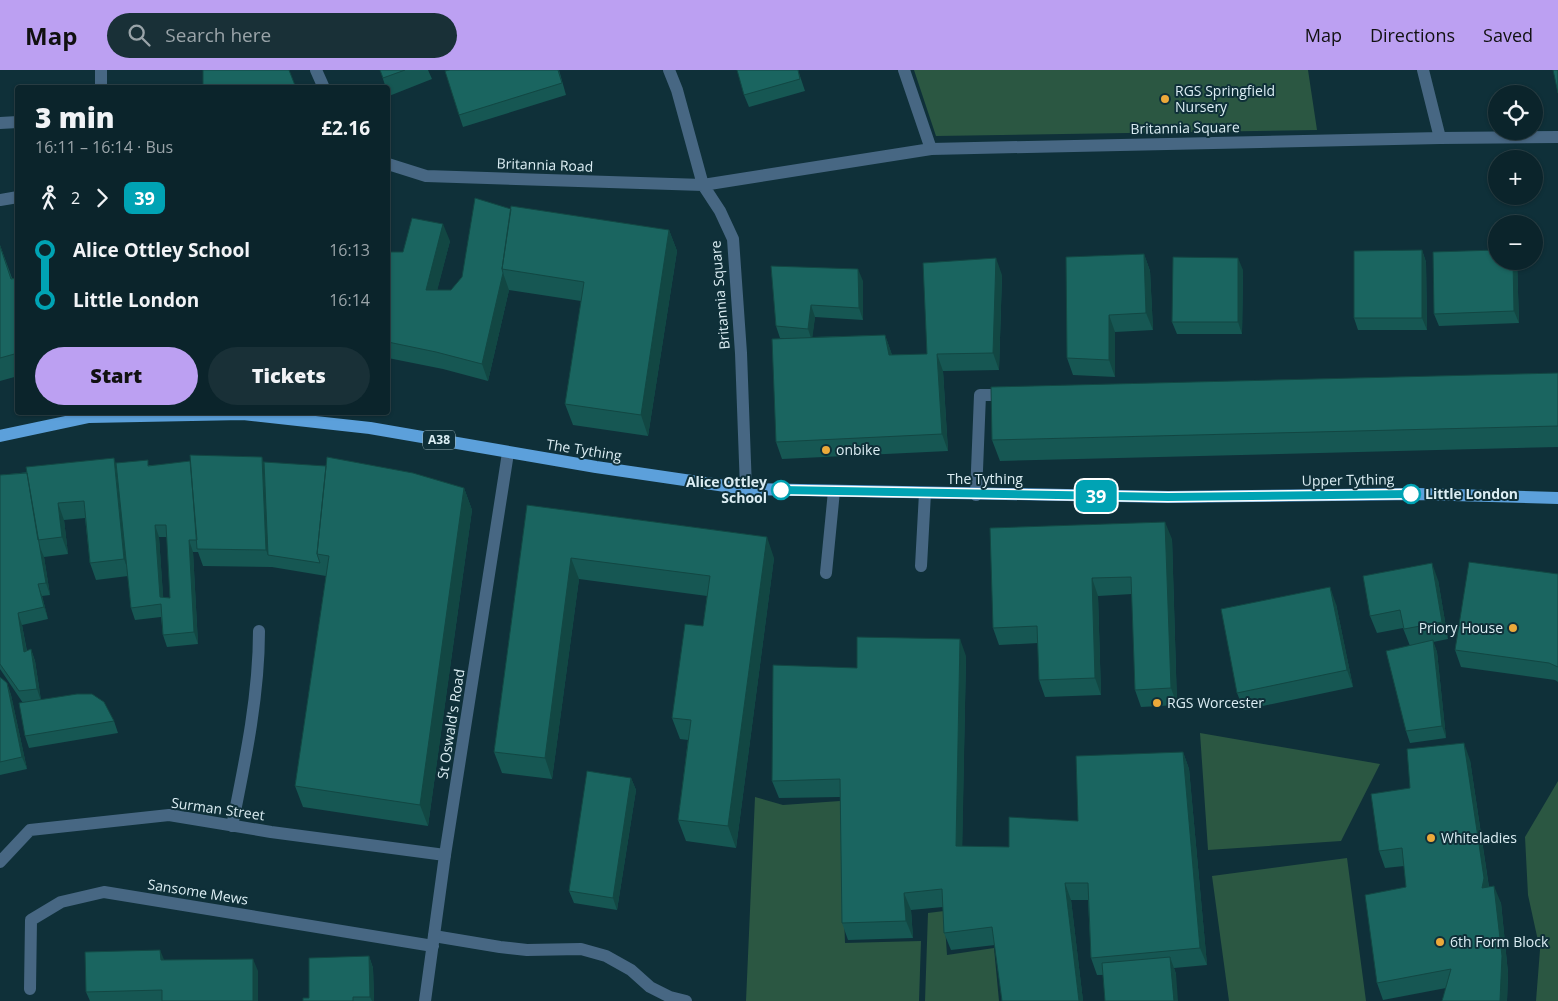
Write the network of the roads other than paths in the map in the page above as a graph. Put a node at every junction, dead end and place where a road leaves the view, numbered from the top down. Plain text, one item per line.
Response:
1 (101, 70) edge
2 (316, 70) edge
3 (669, 70) edge
4 (904, 70) edge
5 (1423, 70) edge
6 (101, 85) edge
7 (323, 85) edge
8 (15, 122) edge
9 (0, 123) edge
10 (1558, 137) edge
11 (1440, 138) junction
12 (931, 149) junction
13 (390, 165) edge
14 (703, 185) junction
15 (15, 198) edge
16 (0, 200) edge
17 (1020, 395) edge
18 (192, 415) edge
19 (252, 415) edge
20 (0, 436) edge
21 (508, 453) junction
22 (746, 489) junction
23 (834, 491) junction
24 (925, 494) junction
25 (976, 495) junction
26 (1168, 497) joint
27 (1558, 498) edge
28 (921, 566) dead end
29 (826, 573) dead end
30 (259, 631) dead end
31 (232, 826) junction
32 (445, 856) junction
33 (0, 862) edge
34 (433, 941) junction
35 (30, 989) dead end
36 (425, 1001) edge
37 (686, 1001) edge

1 - 6 street
2 - 7 street
3 - 14 street
4 - 12 street
5 - 11 street
8 - 9 street
10 - 11 street, Britannia Square
11 - 12 street, Britannia Square
12 - 14 street, Britannia Square
13 - 14 street, Britannia Road
14 - 22 street, Britannia Square
15 - 16 street
17 - 25 street
18 - 20 main road, The Tything / A38
19 - 21 main road, The Tything / A38
21 - 22 main road, The Tything / A38
21 - 32 street, St Oswald's Road
22 - 23 main road, The Tything / A38
23 - 24 main road, The Tything / A38
23 - 29 street
24 - 25 main road, The Tything / A38
24 - 28 street
25 - 26 main road, The Tything / A38
26 - 27 main road, Upper Tything / A38
30 - 31 street
31 - 32 street, Surman Street
31 - 33 street, Surman Street
32 - 34 street, St Oswald's Road
34 - 35 street, Sansome Mews
34 - 36 street, St Oswald's Road
34 - 37 street

